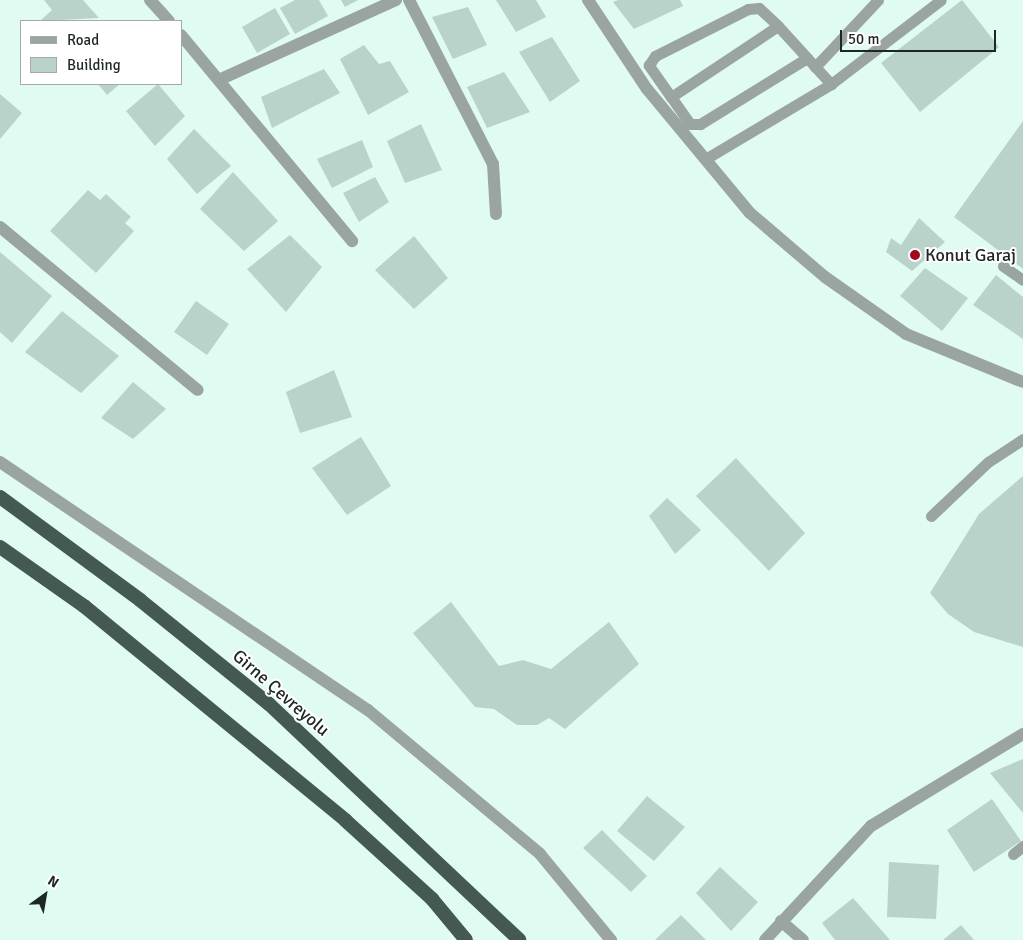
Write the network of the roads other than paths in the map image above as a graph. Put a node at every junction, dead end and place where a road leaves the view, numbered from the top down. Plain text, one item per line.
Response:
1 (150, 0) edge
2 (396, 0) edge
3 (409, 0) edge
4 (588, 0) edge
5 (878, 0) edge
6 (941, 0) edge
7 (168, 20) edge
8 (778, 26) junction
9 (182, 36) edge
10 (811, 62) junction
11 (221, 79) junction
12 (832, 84) junction
13 (671, 97) junction
14 (707, 158) junction
15 (496, 214) dead end
16 (0, 227) edge
17 (352, 241) dead end
18 (1003, 266) dead end
19 (1023, 280) edge
20 (1023, 382) edge
21 (198, 390) dead end
22 (1023, 440) edge
23 (0, 462) edge
24 (0, 496) edge
25 (931, 516) dead end
26 (0, 548) edge
27 (1023, 734) edge
28 (1023, 846) edge
29 (1013, 854) dead end
30 (781, 921) junction
31 (466, 940) edge
32 (519, 940) edge
33 (611, 940) edge
34 (764, 940) edge
35 (804, 940) edge

1 - 7 street
2 - 11 street
3 - 15 street
4 - 14 street
5 - 10 lane
6 - 12 lane
8 - 10 lane
8 - 13 lane
8 - 13 lane
9 - 11 street
10 - 12 lane
10 - 13 lane
11 - 17 street
12 - 14 lane
14 - 20 street
16 - 21 street
18 - 19 lane
22 - 25 lane
23 - 33 street
24 - 32 highway, Girne Çevreyolu
26 - 31 highway
27 - 30 street
28 - 29 lane
30 - 34 street
30 - 35 street

